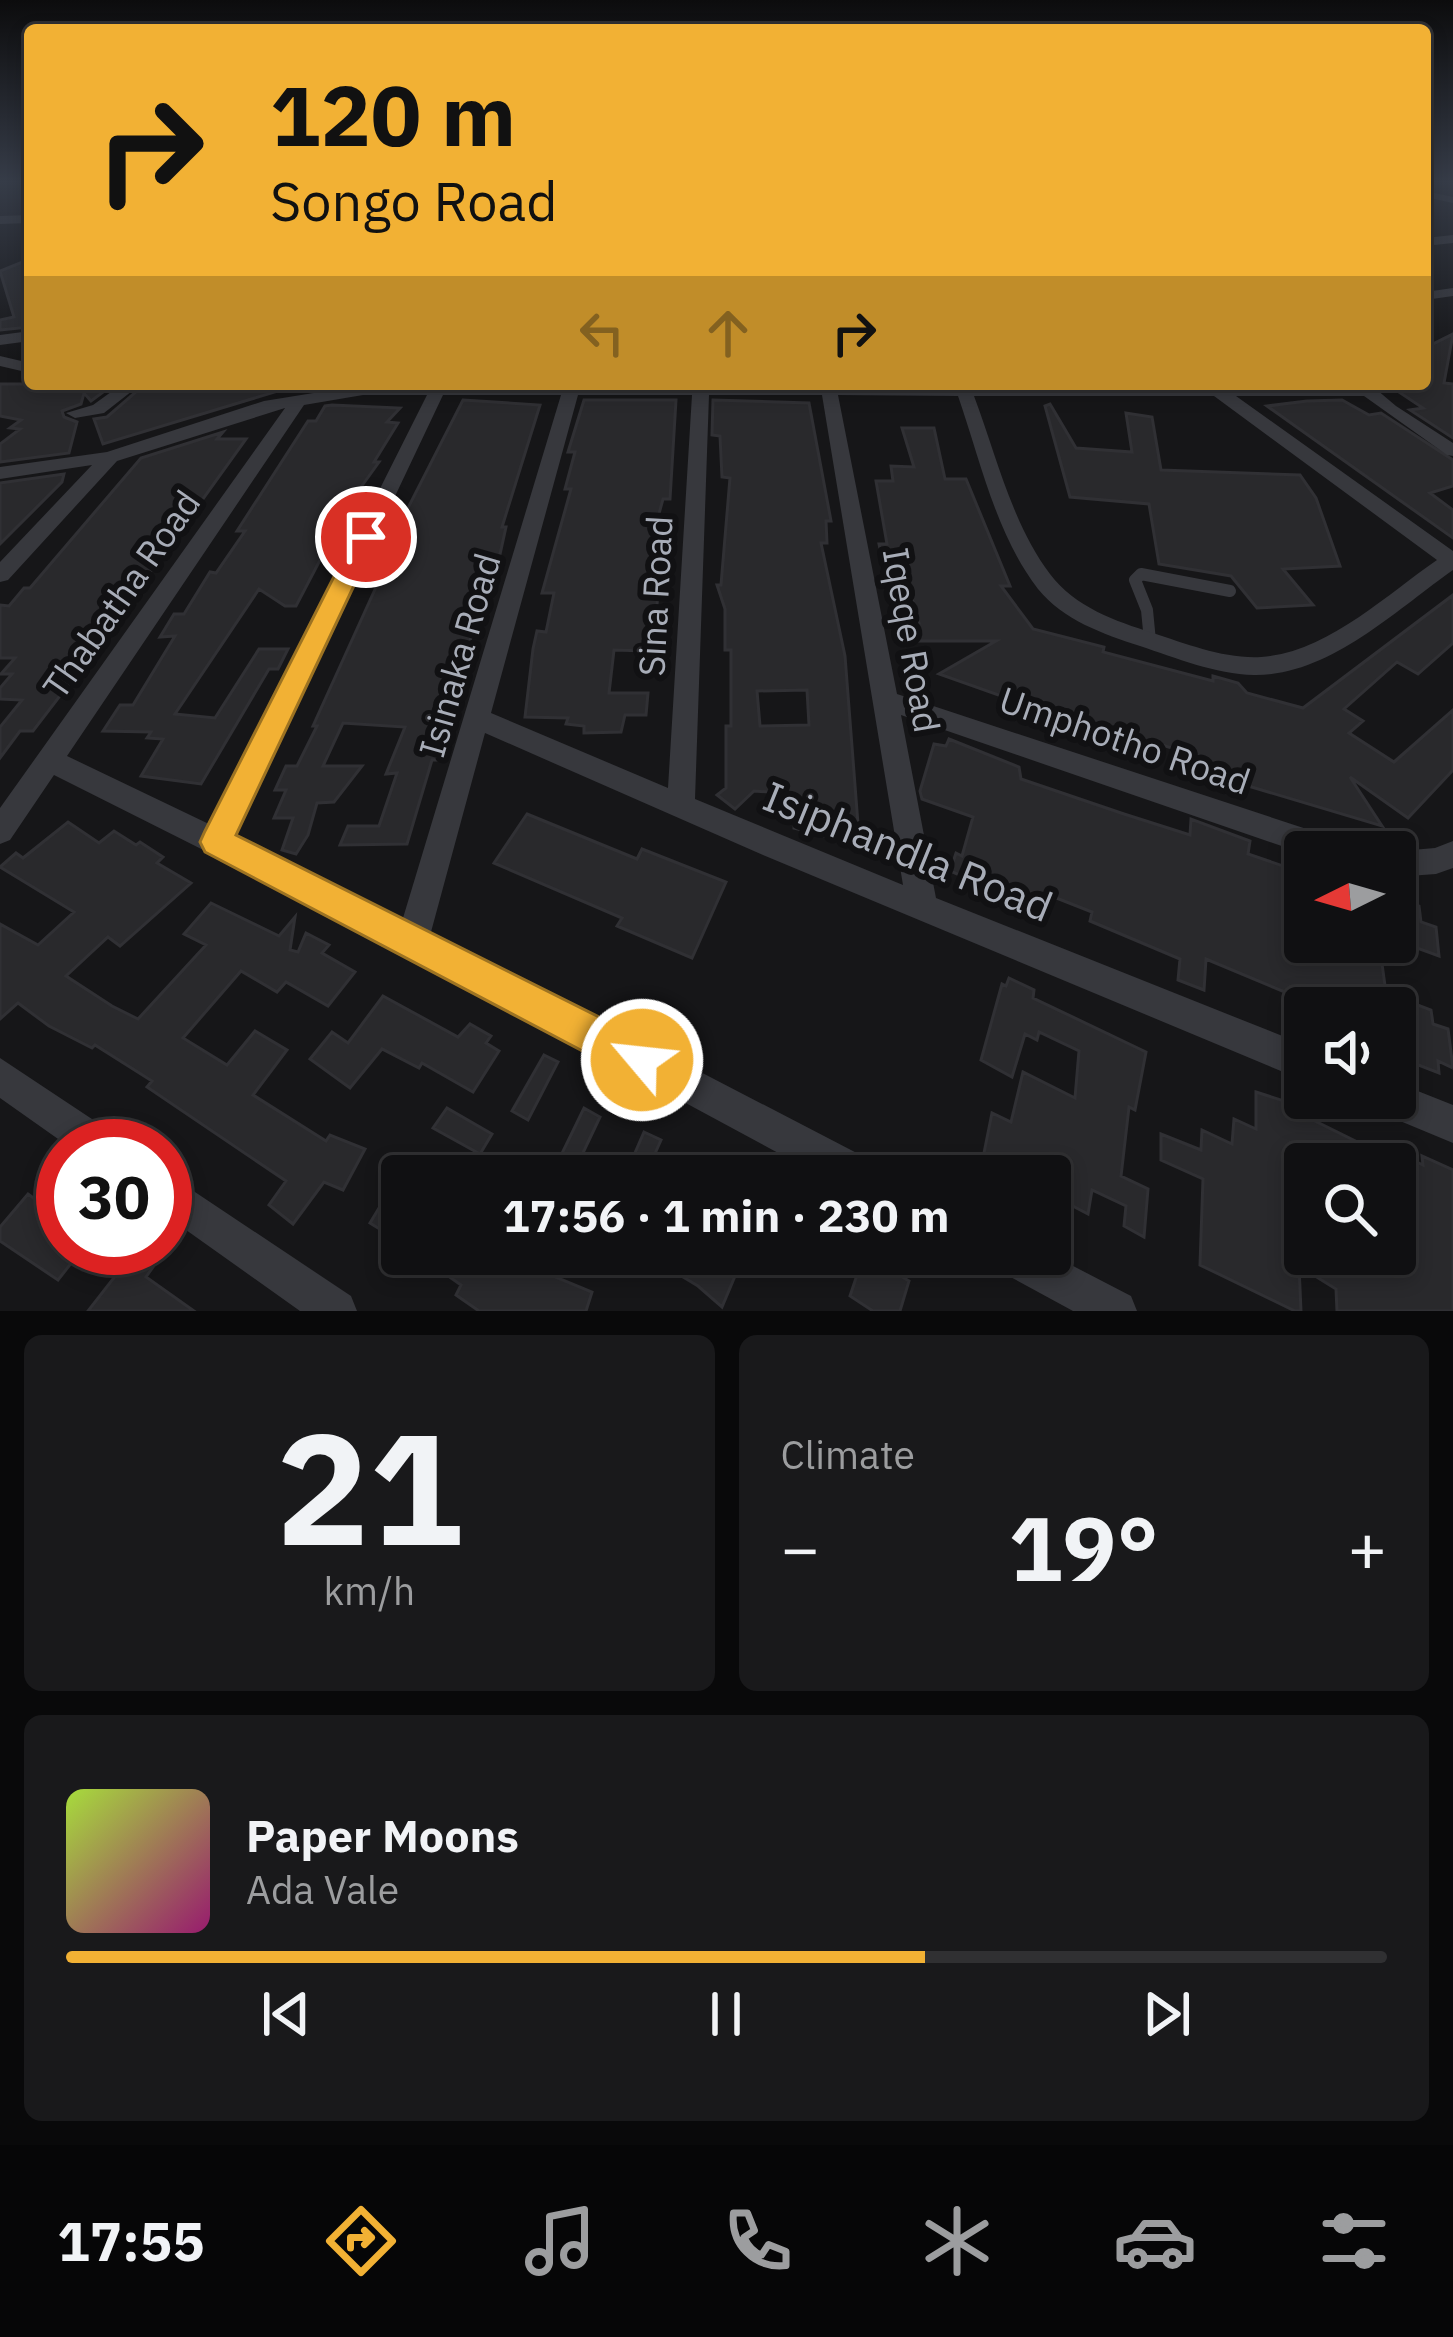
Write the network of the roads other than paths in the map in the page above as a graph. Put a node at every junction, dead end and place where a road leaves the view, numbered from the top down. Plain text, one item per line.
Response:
1 (125, 390) edge
2 (363, 390) edge
3 (438, 390) edge
4 (571, 390) edge
5 (701, 390) edge
6 (829, 390) edge
7 (966, 390) edge
8 (1211, 390) edge
9 (1367, 390) edge
10 (300, 398) junction
11 (74, 413) dead end
12 (1453, 451) edge
13 (110, 457) junction
14 (0, 473) edge
15 (1452, 561) edge
16 (0, 574) edge
17 (1230, 591) dead end
18 (1150, 641) junction
19 (888, 701) junction
20 (479, 718) junction
21 (50, 760) junction
22 (681, 806) junction
23 (0, 831) edge
24 (1284, 834) edge
25 (217, 842) junction
26 (1453, 854) edge
27 (1416, 862) edge
28 (922, 904) junction
29 (413, 939) junction
30 (1284, 1054) edge
31 (0, 1076) edge
32 (1416, 1109) edge
33 (61, 1119) edge
34 (1453, 1124) edge
35 (820, 1155) edge
36 (192, 1210) edge
37 (1048, 1275) edge
38 (336, 1311) edge
39 (1116, 1311) edge

1 - 11 street
2 - 10 street
3 - 25 street
4 - 20 street, Isinaka Road
5 - 22 street, Sina Road
6 - 19 street, Iqeqe Road
7 - 18 street
8 - 15 street
9 - 12 street
10 - 13 street
10 - 21 street, Thabatha Road
13 - 14 street
13 - 16 street
15 - 18 street
17 - 18 lane
19 - 24 street, Umphotho Road
19 - 28 street, Iqeqe Road
20 - 22 street, Isiphandla Road
20 - 29 street, Isinaka Road
21 - 23 street, Thabatha Road
21 - 25 street
22 - 28 street, Isiphandla Road
25 - 29 street
26 - 27 street
28 - 30 street, Isiphandla Road
29 - 35 street
31 - 33 street
32 - 34 street
36 - 38 street
37 - 39 street

